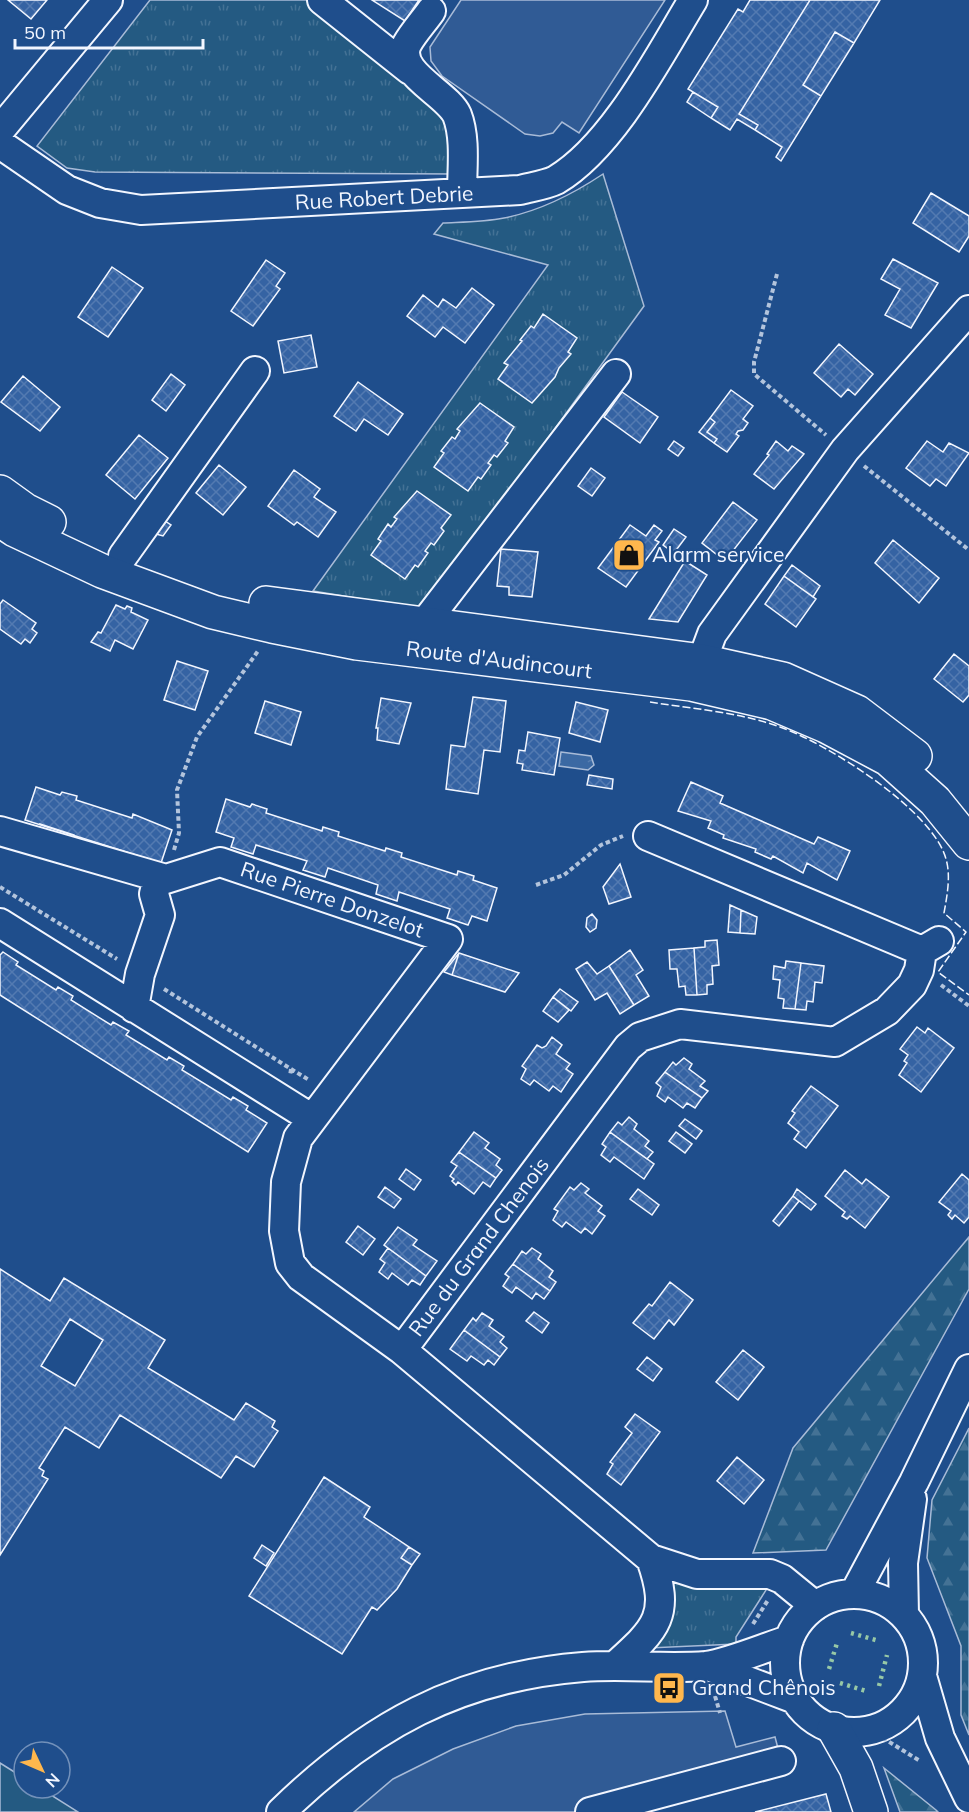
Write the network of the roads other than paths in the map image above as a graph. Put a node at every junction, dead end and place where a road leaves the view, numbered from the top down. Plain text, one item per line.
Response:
1 (108, 0) edge
2 (322, 0) edge
3 (693, 0) edge
4 (431, 11) dead end
5 (410, 70) junction
6 (0, 130) edge
7 (0, 144) edge
8 (462, 194) junction
9 (969, 310) edge
10 (255, 371) dead end
11 (616, 374) dead end
12 (0, 492) edge
13 (0, 520) edge
14 (123, 556) junction
15 (423, 625) junction
16 (702, 661) junction
17 (969, 811) edge
18 (0, 831) edge
19 (648, 836) road end
20 (969, 843) edge
21 (162, 878) junction
22 (0, 923) edge
23 (134, 1008) junction
24 (311, 1118) junction
25 (402, 1350) junction
26 (969, 1369) edge
27 (914, 1482) junction
28 (651, 1559) junction
29 (854, 1593) junction
30 (815, 1606) junction
31 (904, 1615) junction
32 (789, 1640) junction
33 (616, 1665) junction
34 (708, 1666) junction
35 (922, 1676) junction
36 (795, 1699) junction
37 (834, 1729) junction
38 (781, 1761) dead end
39 (969, 1798) edge
40 (281, 1812) edge
41 (590, 1812) edge
42 (871, 1812) edge

1 - 6 street
2 - 5 street
3 - 8 street, Rue Robert Debrie
4 - 5 street
5 - 8 street
7 - 8 street, Rue Robert Debrie
9 - 16 street
10 - 14 street
11 - 15 street, Route d'Audincourt
12 - 14 main road, Route d'Audincourt
13 - 20 main road, Route d'Audincourt
14 - 15 main road, Route d'Audincourt
15 - 16 main road, Route d'Audincourt
16 - 17 main road, Route d'Audincourt
18 - 21 street
19 - 25 street, Rue du Grand Chenois
21 - 23 street
21 - 24 street, Rue Pierre Donzelot
22 - 23 street
23 - 24 street
24 - 25 street, Rue Pierre Donzelot
25 - 28 street, Rue du Grand Chenois
26 - 27 street
27 - 29 street
27 - 31 street
28 - 30 street, Rue du Grand Chenois
28 - 33 street
29 - 30 street
29 - 31 street
30 - 32 street
31 - 35 street
32 - 34 street
32 - 36 street
33 - 34 street
33 - 40 street
34 - 36 street
35 - 37 street
35 - 39 street
36 - 37 street
37 - 42 main road
38 - 41 street

